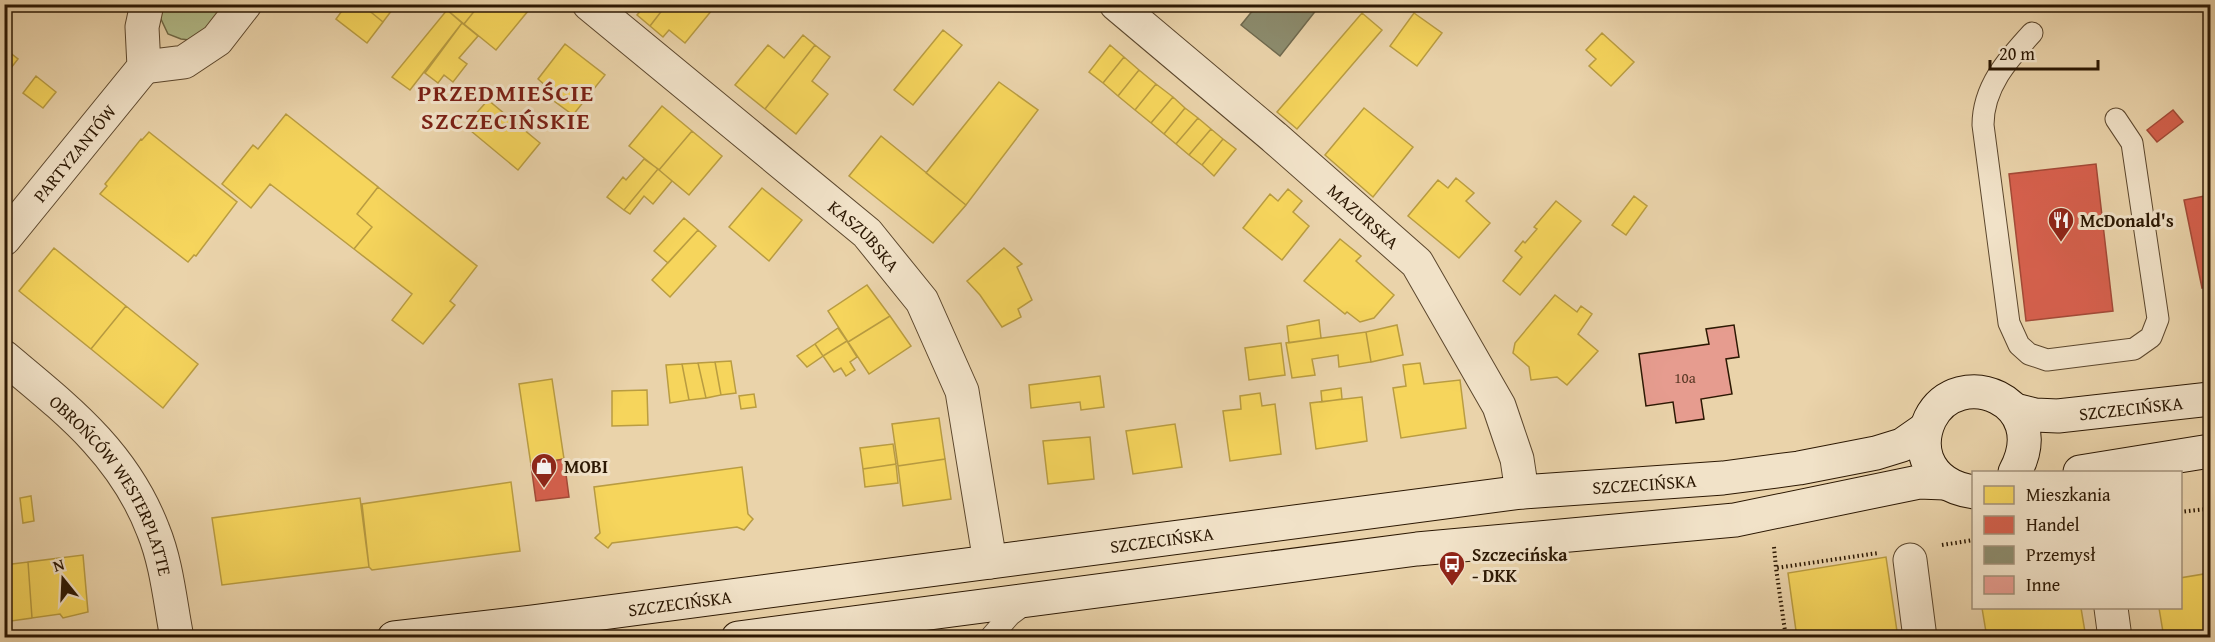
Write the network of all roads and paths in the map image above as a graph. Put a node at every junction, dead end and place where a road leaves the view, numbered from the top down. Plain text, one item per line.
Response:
1 (147, 4) edge
2 (245, 4) edge
3 (589, 4) edge
4 (1116, 4) edge
5 (2032, 33) dead end
6 (144, 67) junction
7 (2115, 119) dead end
8 (4, 239) edge
9 (4, 357) edge
10 (2211, 399) edge
11 (2015, 410) junction
12 (1925, 429) junction
13 (2211, 451) edge
14 (2015, 471) edge
15 (2086, 471) edge
16 (1959, 487) edge
17 (1522, 492) junction
18 (2207, 509) dead end
19 (2182, 512) edge
20 (1774, 542) dead end
21 (1896, 556) joint
22 (990, 562) junction
23 (1776, 568) junction
24 (1032, 600) junction
25 (2111, 609) edge
26 (177, 638) edge
27 (394, 638) edge
28 (738, 638) edge
29 (990, 638) edge
30 (1786, 638) edge
31 (1920, 638) edge
32 (2115, 638) edge

1 - 6 main road
2 - 6 main road
3 - 22 main road, KASZUBSKA
4 - 17 main road, MAZURSKA
5 - 7 lane
6 - 8 main road, PARTYZANTÓW
9 - 26 main road, OBROŃCÓW WESTERPLATTE
10 - 11 main road, SZCZECIŃSKA
11 - 12 main road, SZCZECIŃSKA
11 - 14 main road
12 - 16 main road
12 - 17 main road, SZCZECIŃSKA
13 - 15 main road
16 - 24 main road
17 - 22 main road, SZCZECIŃSKA
18 - 19 path
20 - 23 path
21 - 23 path
21 - 31 main road
22 - 27 main road, SZCZECIŃSKA
23 - 30 path
24 - 28 main road
24 - 29 lane
25 - 32 main road

